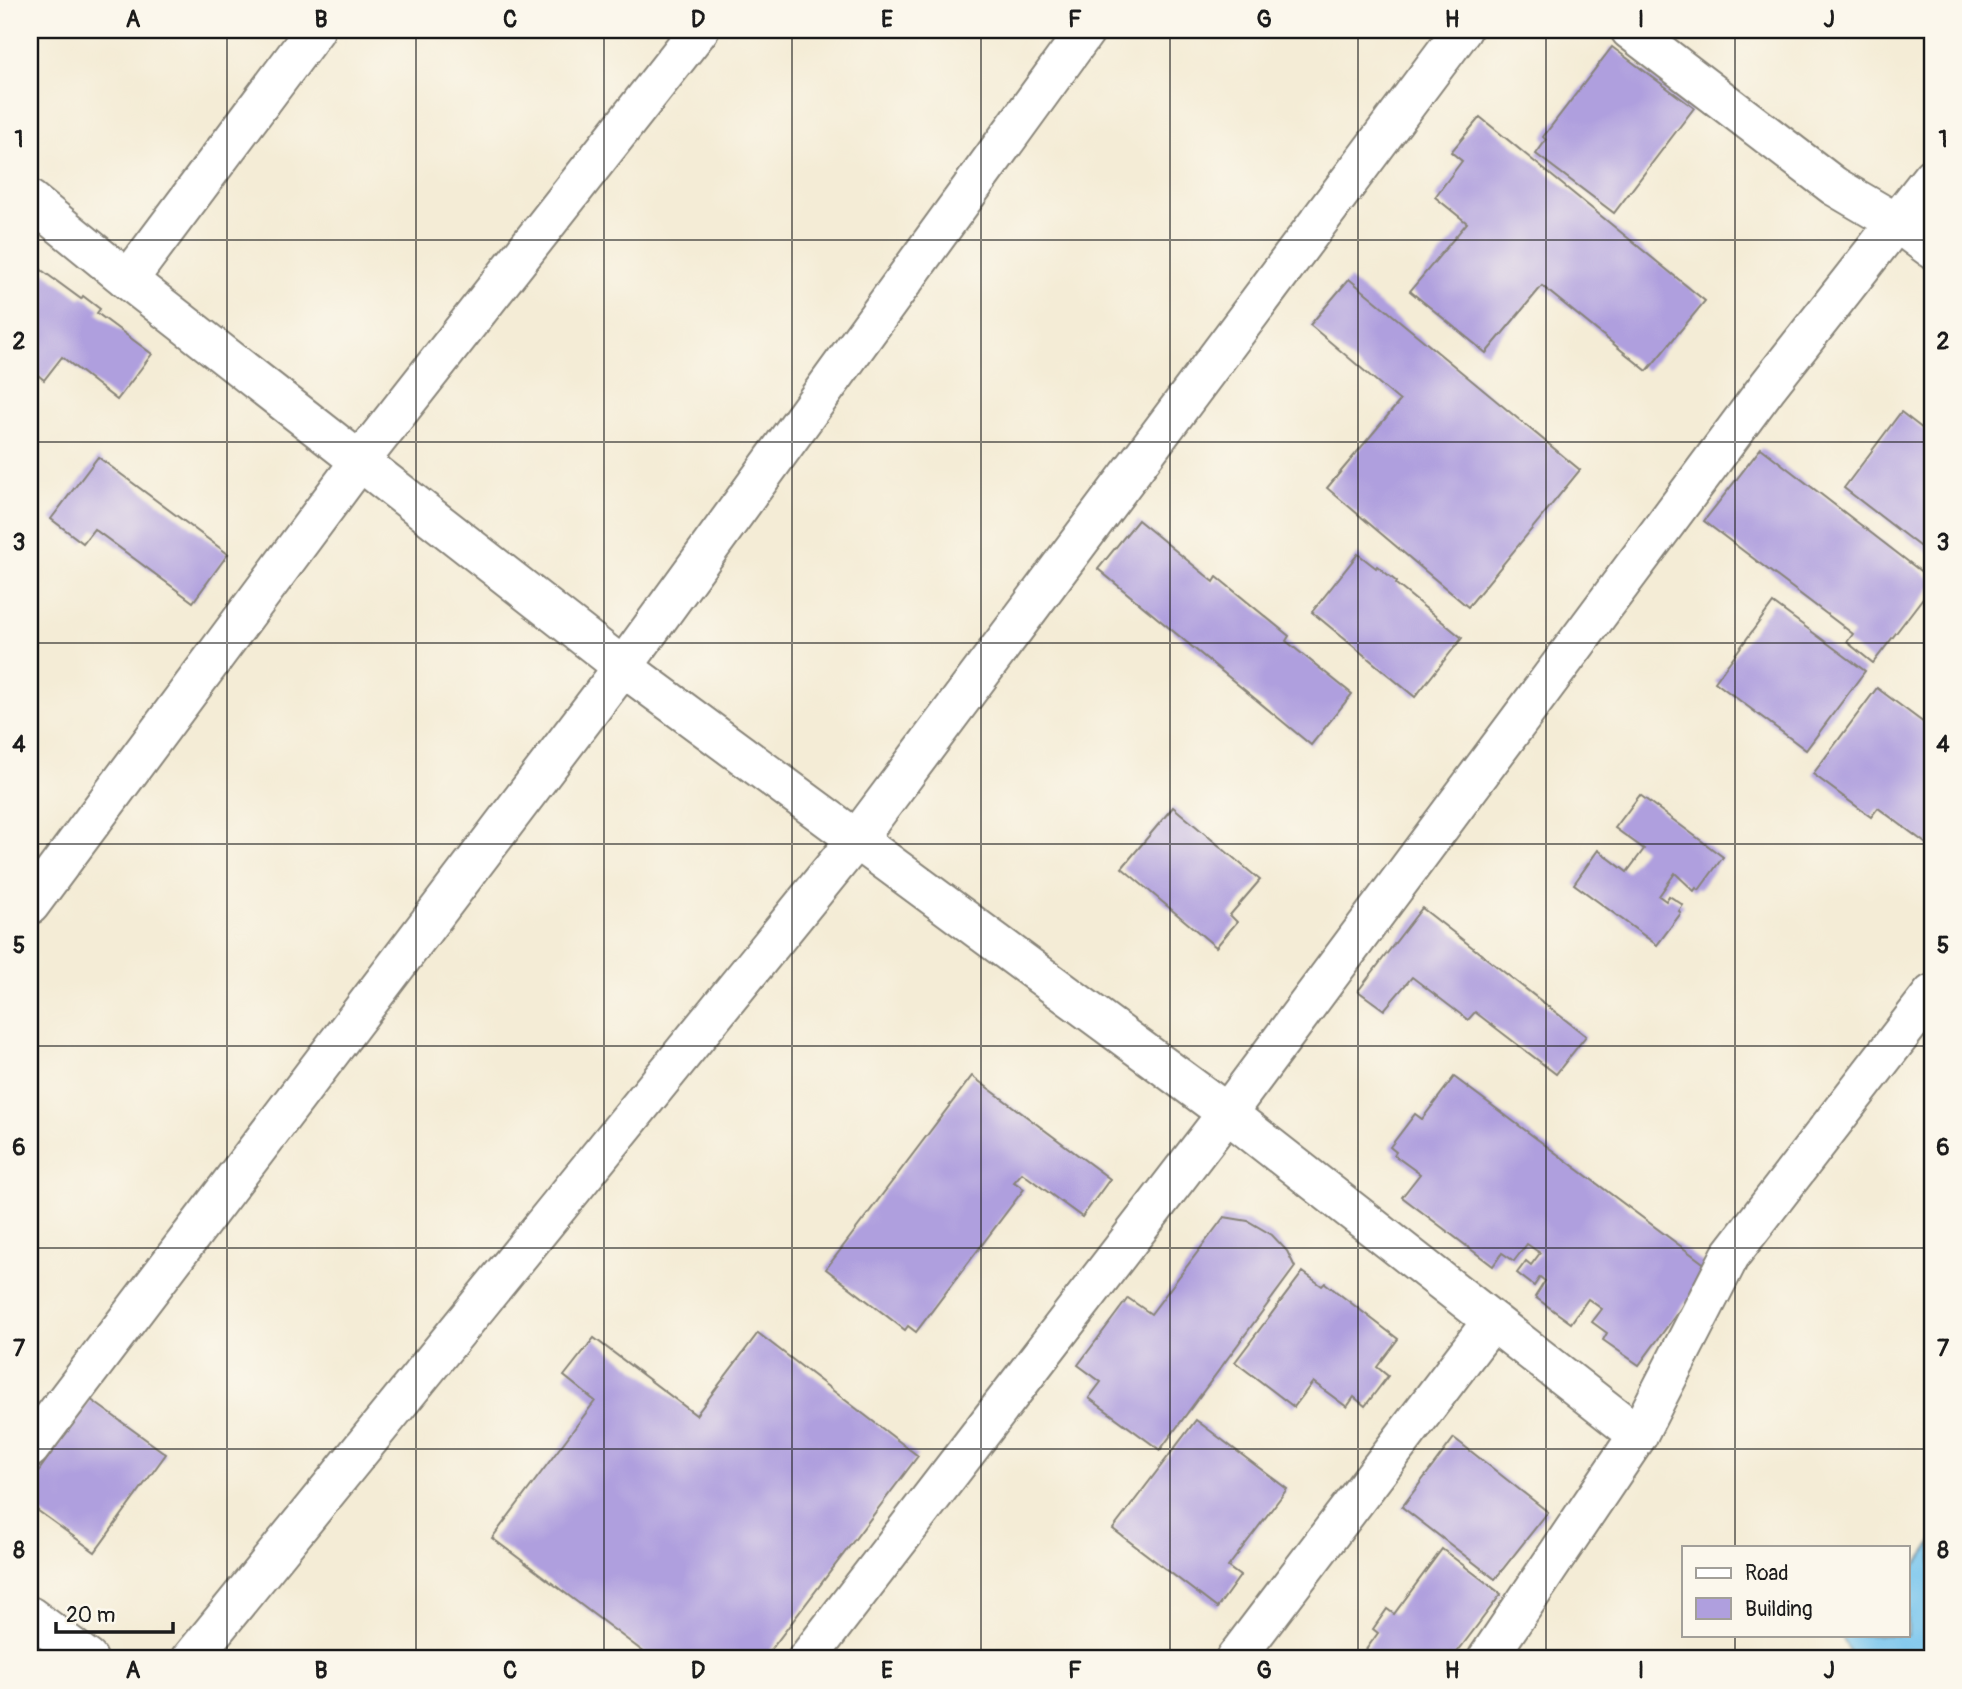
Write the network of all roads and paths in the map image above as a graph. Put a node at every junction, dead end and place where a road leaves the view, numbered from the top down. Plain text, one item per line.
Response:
1 (315, 30) edge
2 (699, 30) edge
3 (1086, 30) edge
4 (1462, 30) edge
5 (1630, 30) edge
6 (1932, 177) edge
7 (30, 200) edge
8 (1897, 223) junction
9 (1932, 249) edge
10 (128, 280) junction
11 (360, 461) junction
12 (623, 667) junction
13 (856, 841) junction
14 (30, 905) edge
15 (1932, 994) edge
16 (1227, 1113) junction
17 (1492, 1321) junction
18 (1637, 1435) junction
19 (30, 1448) edge
20 (30, 1616) edge
21 (88, 1659) edge
22 (191, 1659) edge
23 (807, 1659) edge
24 (1235, 1659) edge
25 (1487, 1659) edge

1 - 10 street
2 - 11 street
3 - 12 street
4 - 13 street
5 - 8 street
6 - 8 street
7 - 10 street
8 - 9 street
8 - 16 street
10 - 11 street
11 - 12 street
11 - 14 street
12 - 13 street
12 - 19 street
13 - 16 street
13 - 22 street
15 - 18 street
16 - 17 street
16 - 23 street
17 - 18 street
17 - 24 street
18 - 25 street
20 - 21 street

